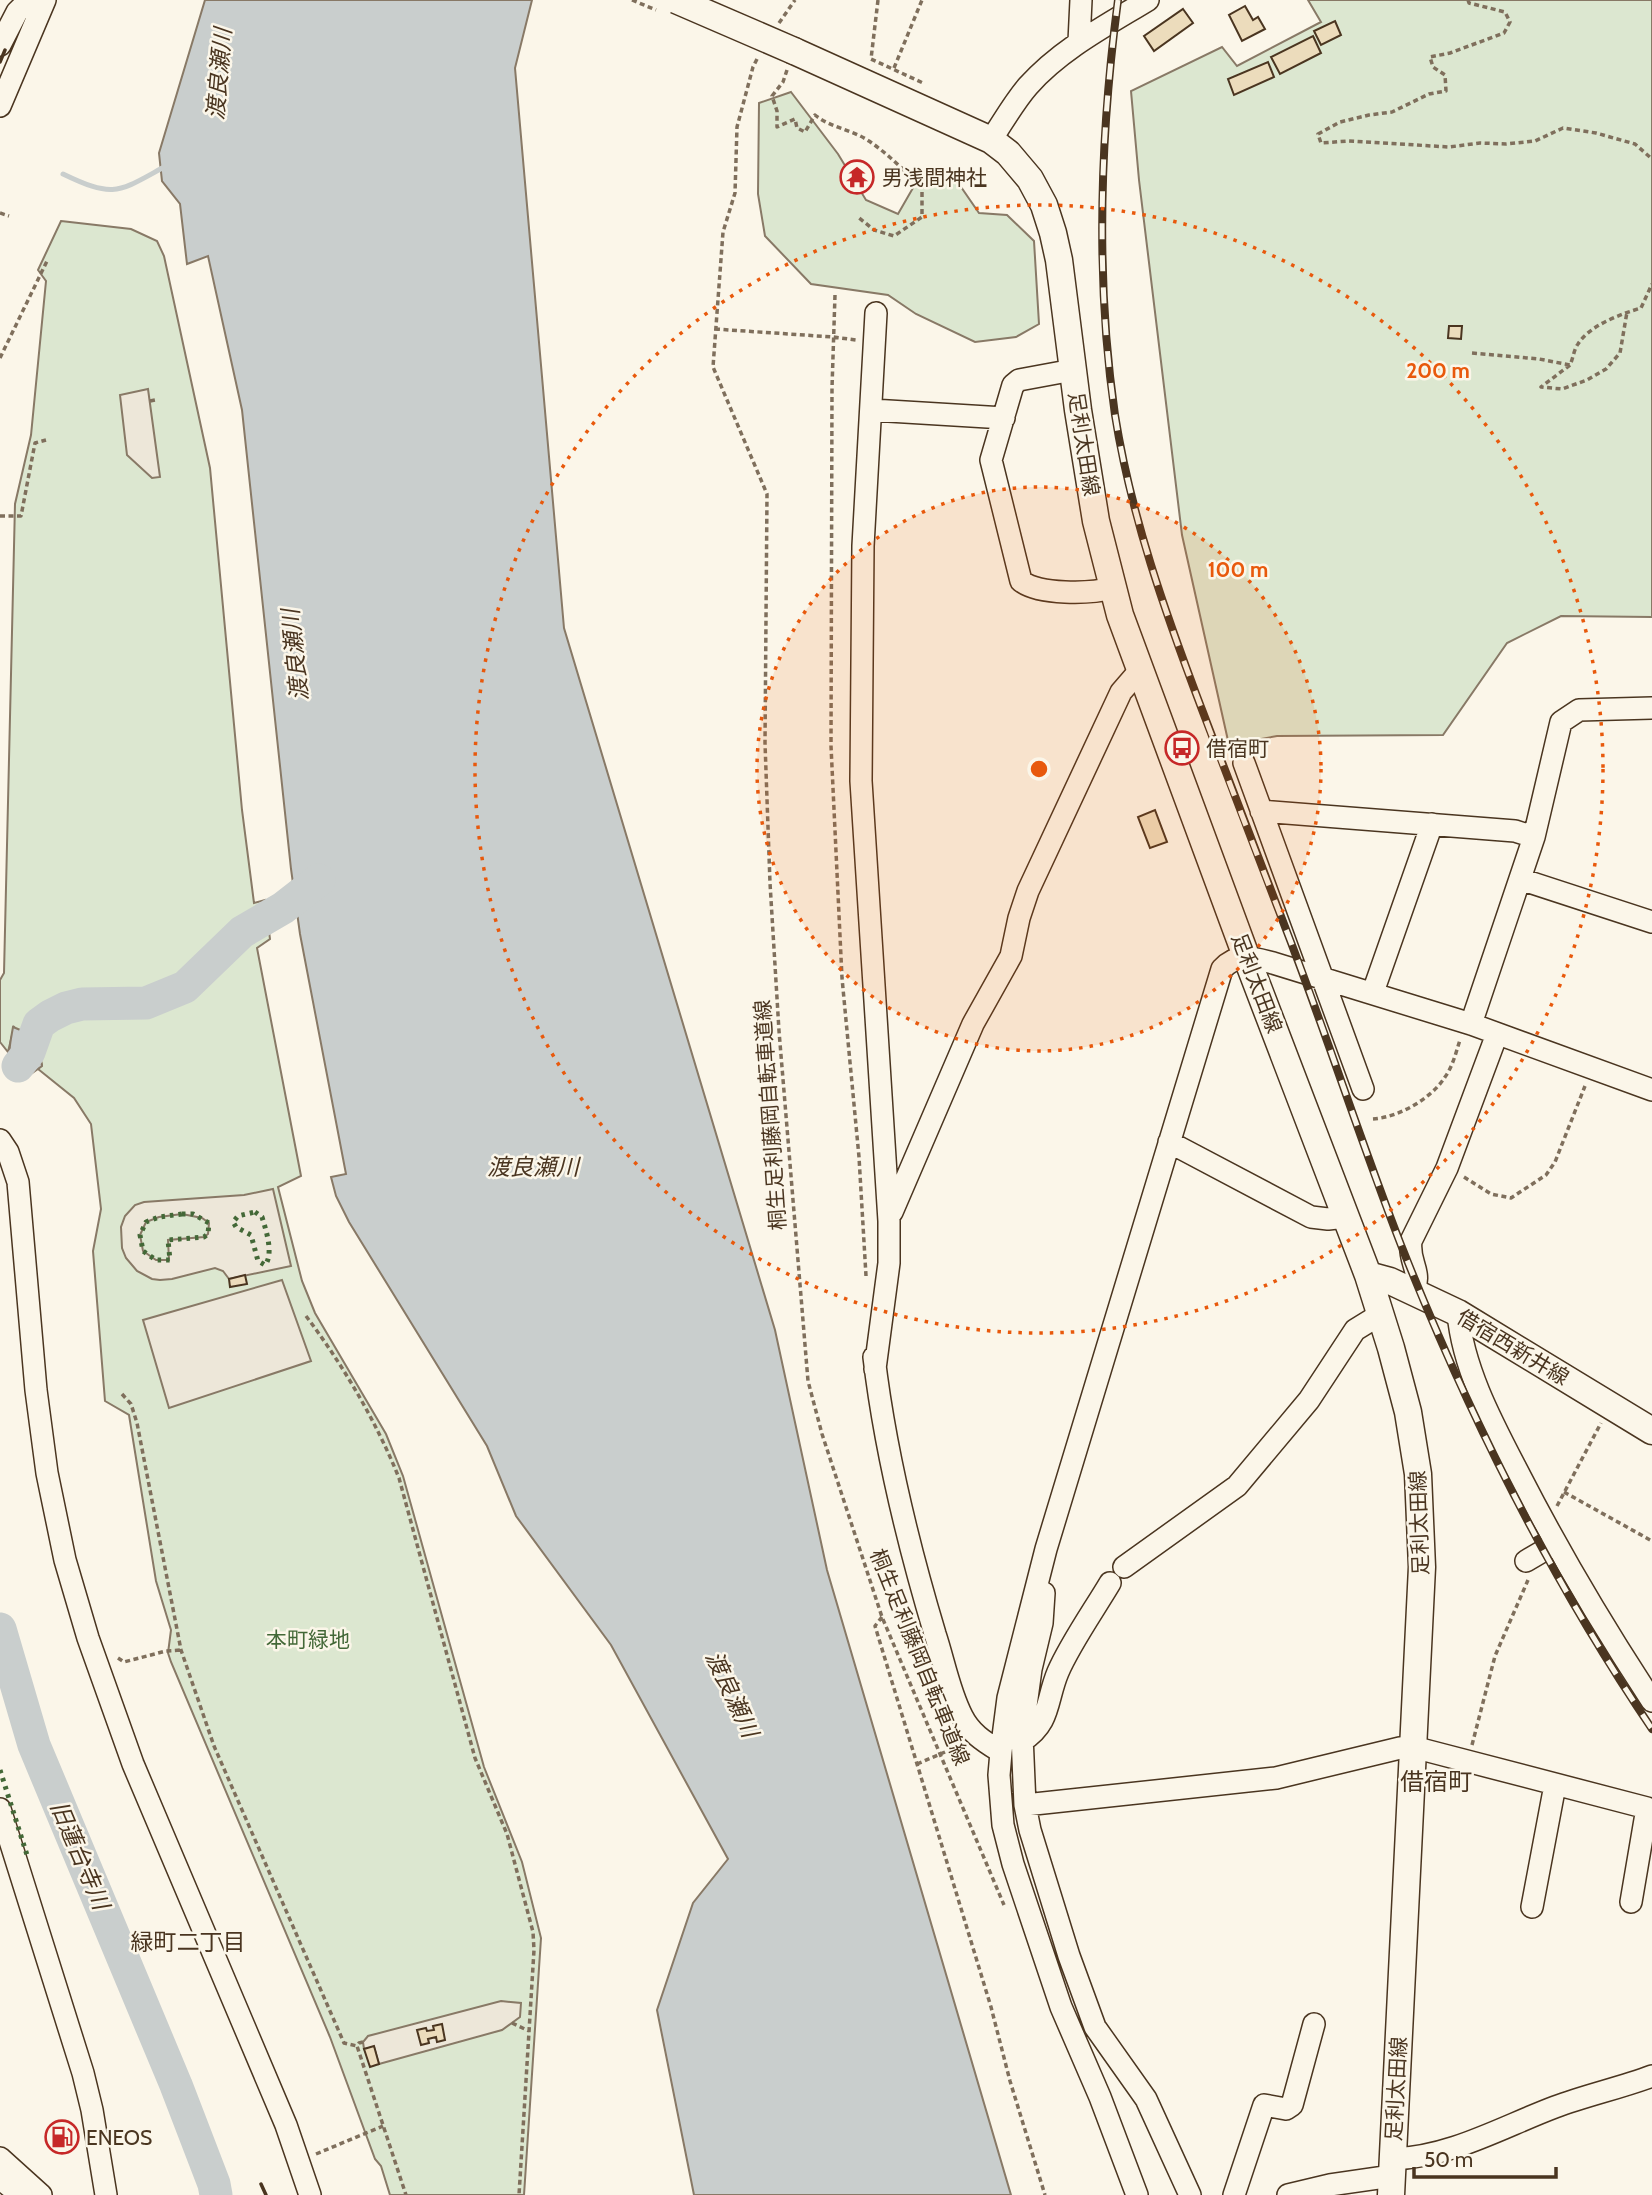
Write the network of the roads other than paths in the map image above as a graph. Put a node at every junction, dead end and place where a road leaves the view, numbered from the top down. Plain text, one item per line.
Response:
1 (29, 0) edge
2 (45, 0) edge
3 (676, 0) edge
4 (1082, 0) edge
5 (1148, 0) edge
6 (1079, 42) junction
7 (0, 45) edge
8 (0, 106) edge
9 (991, 140) junction
10 (876, 313) dead end
11 (1073, 370) junction
12 (872, 410) junction
13 (1004, 418) junction
14 (1112, 588) junction
15 (1139, 670) junction
16 (1652, 708) edge
17 (1244, 763) dead end
18 (1261, 811) junction
19 (1432, 824) junction
20 (1534, 837) junction
21 (1521, 879) junction
22 (1652, 922) edge
23 (1246, 956) junction
24 (1322, 978) junction
25 (1373, 992) junction
26 (1471, 1024) junction
27 (1497, 1034) junction
28 (1363, 1089) dead end
29 (1652, 1090) edge
30 (0, 1140) edge
31 (1169, 1142) junction
32 (1346, 1217) junction
33 (889, 1221) junction
34 (1368, 1275) junction
35 (1414, 1292) junction
36 (1458, 1313) junction
37 (1381, 1314) junction
38 (870, 1330) dead end
39 (875, 1369) junction
40 (1652, 1432) edge
41 (1555, 1544) junction
42 (1046, 1549) junction
43 (1526, 1561) road end
44 (1652, 1701) edge
45 (1022, 1741) junction
46 (1413, 1747) junction
47 (1001, 1752) junction
48 (1555, 1785) junction
49 (1025, 1805) junction
50 (1649, 1808) edge
51 (0, 1809) edge
52 (1631, 1902) dead end
53 (1532, 1907) dead end
54 (1314, 2024) dead end
55 (1652, 2076) edge
56 (1392, 2176) edge
57 (7, 2177) edge
58 (41, 2195) edge
59 (106, 2195) edge
60 (310, 2195) edge
61 (1137, 2195) edge
62 (1190, 2195) edge
63 (1234, 2195) edge
64 (1289, 2195) edge

1 - 7 street
2 - 8 street
3 - 9 main road, 足利太田線, bridge
4 - 6 street
5 - 6 street
6 - 9 street
9 - 11 main road, 足利太田線
10 - 12 street
11 - 13 street
11 - 14 main road, 足利太田線
12 - 13 street
12 - 33 street
13 - 14 street
14 - 15 main road, 足利太田線
15 - 23 main road, 足利太田線
15 - 33 street
16 - 20 street
17 - 18 street
18 - 19 street
18 - 24 street
19 - 20 street
19 - 25 street
20 - 21 street
21 - 22 street
21 - 26 street
23 - 24 street
23 - 31 street
23 - 32 main road, 足利太田線
24 - 25 street
24 - 28 street
25 - 26 street
26 - 27 street
27 - 29 street
27 - 35 street
30 - 60 street
31 - 32 street
31 - 42 street
32 - 34 main road, 足利太田線
33 - 39 street
34 - 35 main road, 借宿西新井線
34 - 37 main road, 足利太田線
35 - 36 main road, 借宿西新井線
36 - 40 main road, 借宿西新井線
36 - 41 street
37 - 45 street
37 - 46 main road, 足利太田線
38 - 39 street
39 - 47 street
41 - 43 street
41 - 44 street
42 - 45 street
42 - 47 street
45 - 49 street
46 - 48 street
46 - 49 street
46 - 56 main road, 足利太田線
47 - 61 street
48 - 50 street
48 - 53 street
49 - 62 street
50 - 52 street
51 - 59 street
54 - 63 street
55 - 56 street
56 - 64 street
57 - 58 street

